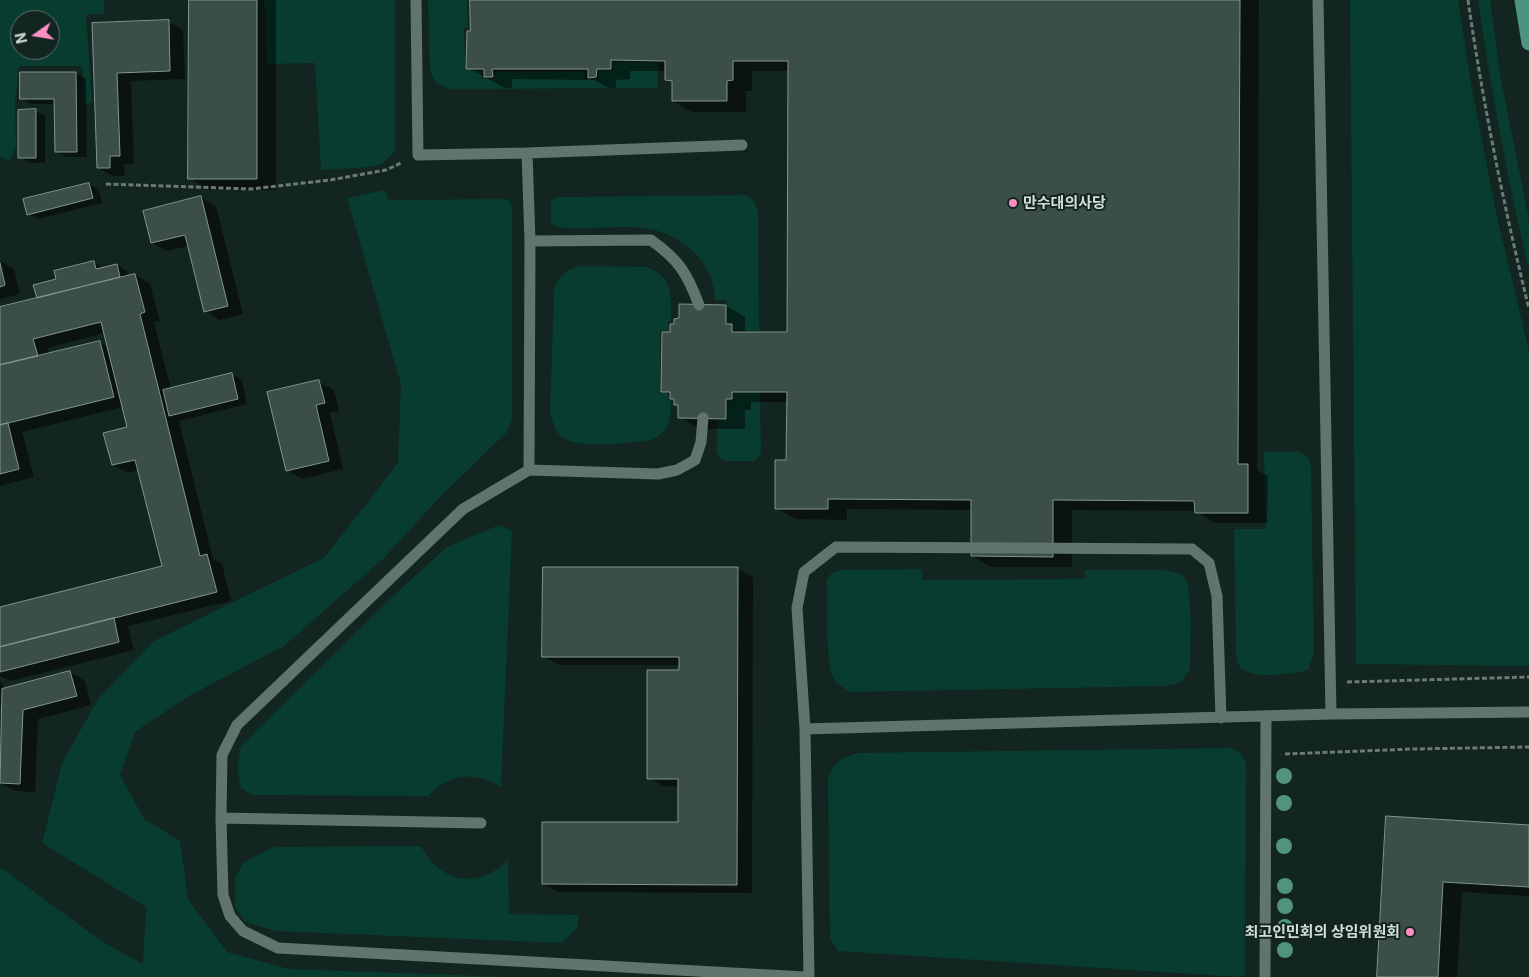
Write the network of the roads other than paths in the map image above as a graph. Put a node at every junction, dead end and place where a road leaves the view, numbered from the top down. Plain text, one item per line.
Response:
1 (416, 0) edge
2 (1318, 0) edge
3 (1522, 0) edge
4 (1529, 43) edge
5 (742, 145) dead end
6 (527, 153) junction
7 (530, 241) junction
8 (699, 304) dead end
9 (703, 418) dead end
10 (529, 470) junction
11 (1529, 712) edge
12 (1331, 714) junction
13 (1266, 717) junction
14 (1221, 718) junction
15 (805, 729) junction
16 (221, 818) junction
17 (482, 823) dead end
18 (807, 977) edge
19 (1265, 977) edge

1 - 6 lane
2 - 12 lane
3 - 4 main road
5 - 6 lane
6 - 7 lane
7 - 8 lane
7 - 10 lane
9 - 10 lane
10 - 16 lane
11 - 12 lane
12 - 13 lane
13 - 14 lane
13 - 19 lane
14 - 15 lane
14 - 15 lane
15 - 18 lane
16 - 17 lane
16 - 18 lane

